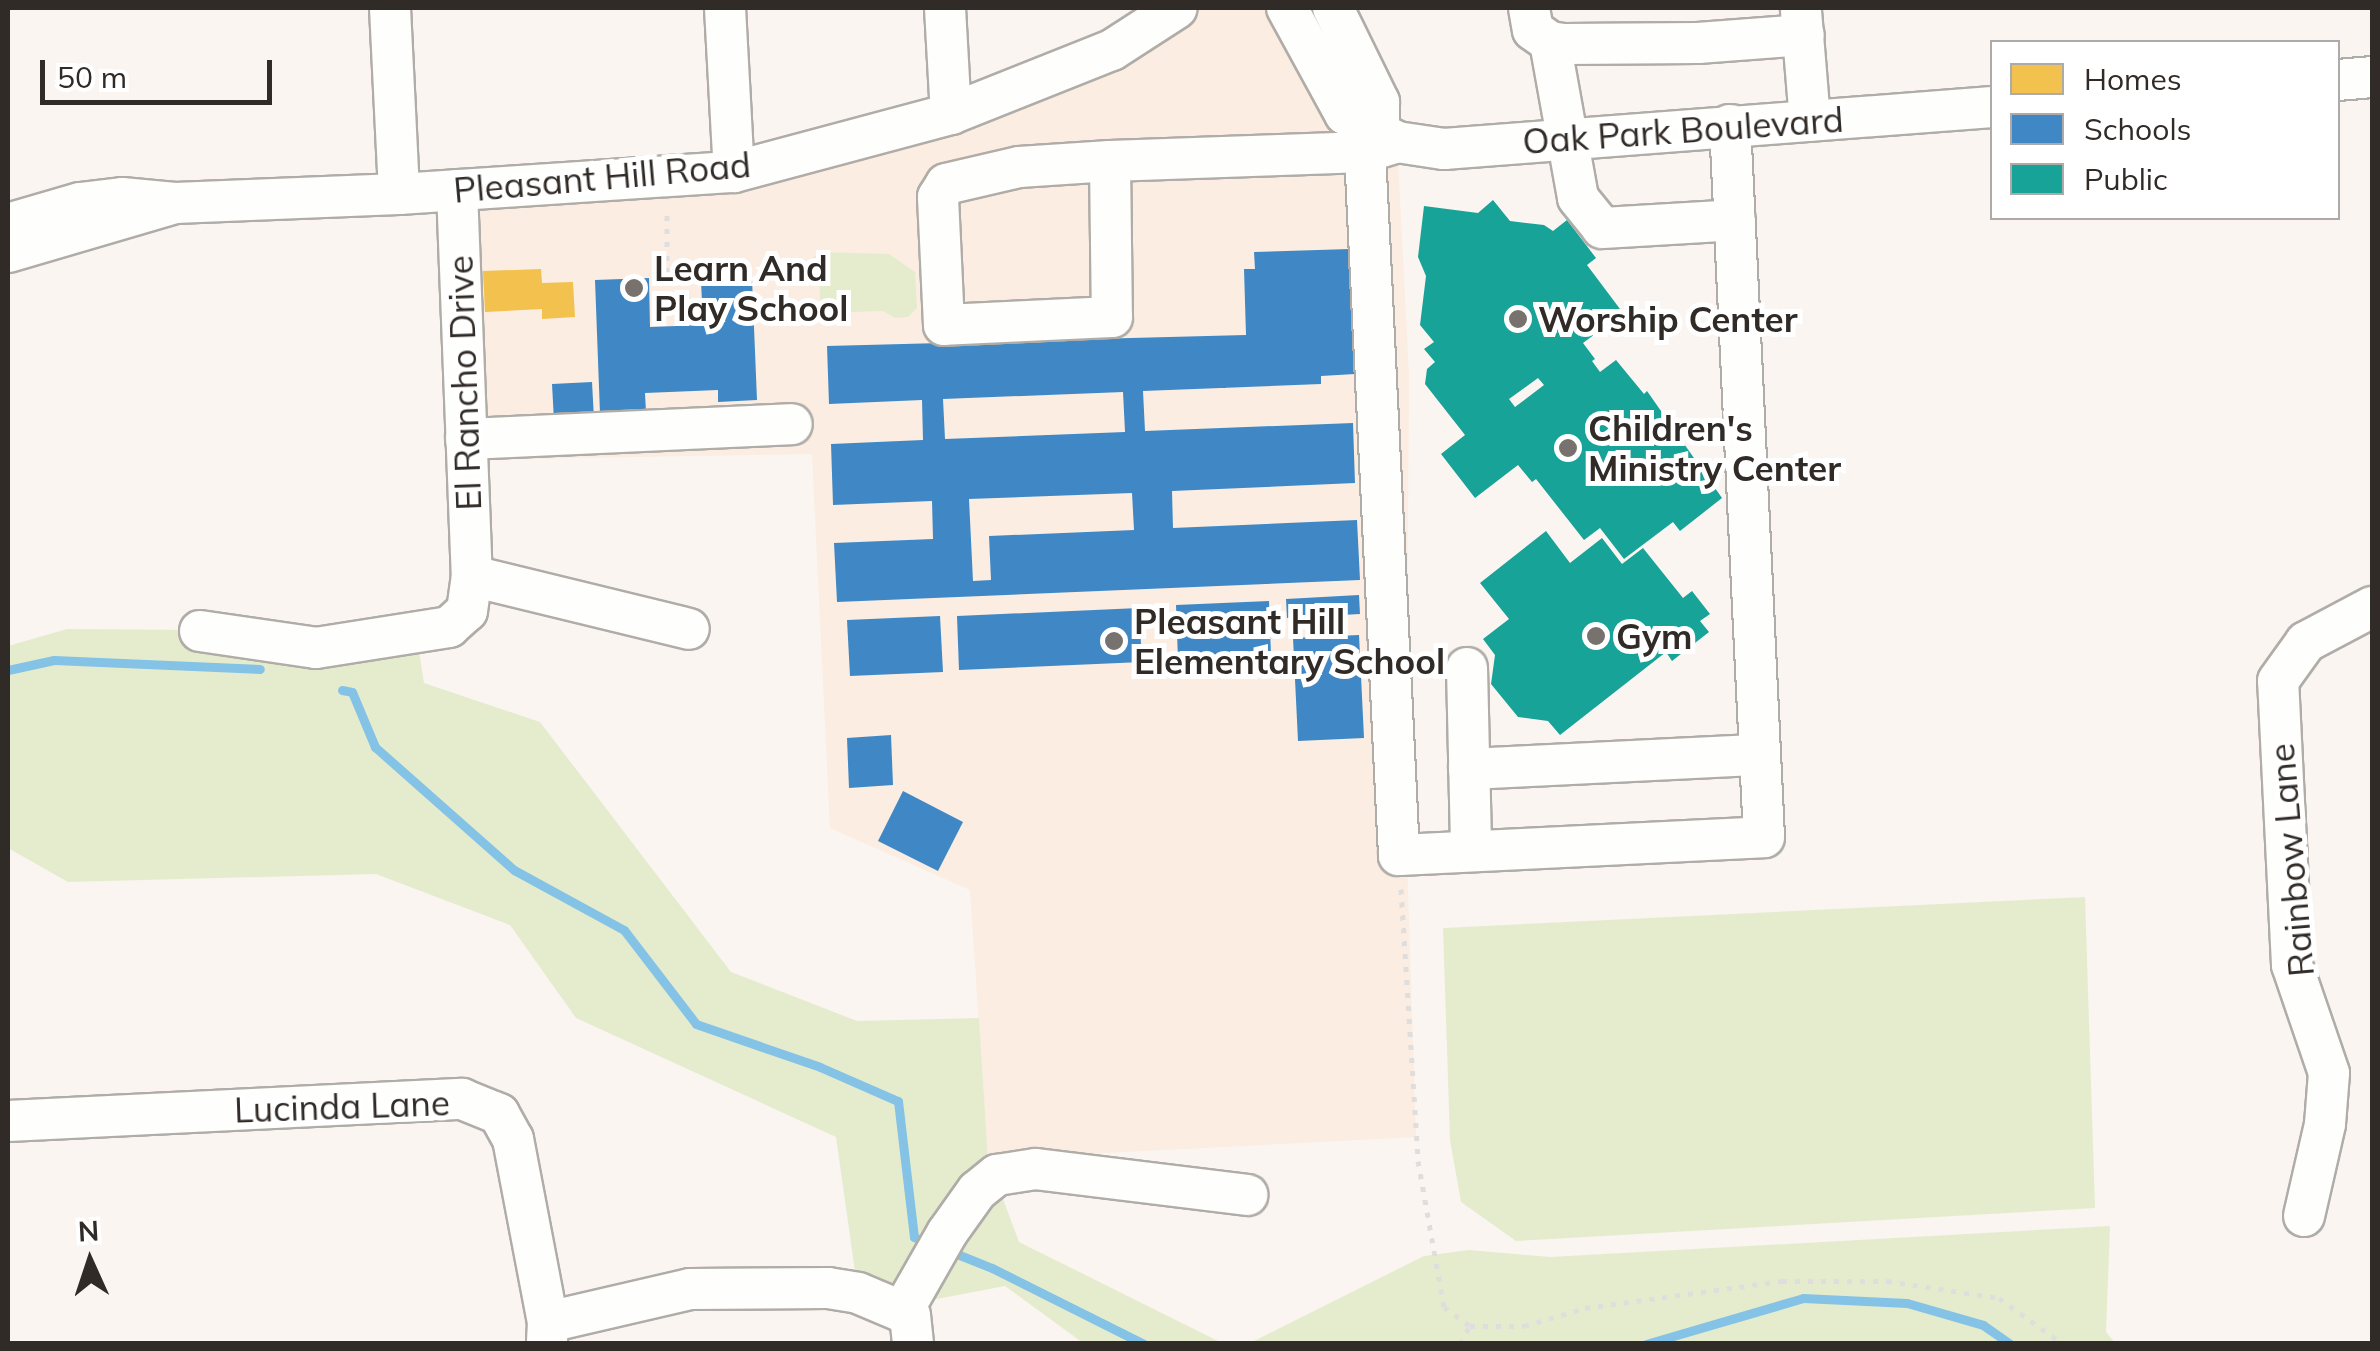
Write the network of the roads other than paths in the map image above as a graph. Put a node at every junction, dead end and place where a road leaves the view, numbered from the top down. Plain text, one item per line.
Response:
1 (390, 8) edge
2 (725, 8) edge
3 (945, 8) edge
4 (1177, 8) edge
5 (1287, 8) edge
6 (1332, 8) edge
7 (1529, 8) edge
8 (1802, 21) edge
9 (1550, 42) junction
10 (2372, 77) edge
11 (2340, 80) edge
12 (1990, 107) edge
13 (951, 114) junction
14 (1810, 121) junction
15 (1730, 125) junction
16 (1566, 139) junction
17 (1380, 141) junction
18 (1110, 161) junction
19 (734, 172) junction
20 (458, 190) junction
21 (399, 194) junction
22 (176, 203) junction
23 (1734, 220) junction
24 (8, 224) edge
25 (8, 252) edge
26 (792, 424) dead end
27 (466, 440) junction
28 (472, 576) junction
29 (2372, 607) edge
30 (688, 629) dead end
31 (200, 631) dead end
32 (1467, 668) dead end
33 (1760, 756) junction
34 (1469, 769) junction
35 (1471, 851) junction
36 (8, 1122) edge
37 (1247, 1195) dead end
38 (2304, 1216) dead end
39 (908, 1328) edge
40 (547, 1333) edge

1 - 21 street
2 - 19 street
3 - 13 street
4 - 13 street, Pleasant Hill Road
5 - 17 street, Oak Park Boulevard
6 - 17 street
7 - 9 street
8 - 9 street
8 - 14 street
9 - 16 street
10 - 11 street
12 - 14 street, Oak Park Boulevard
13 - 19 street, Pleasant Hill Road
14 - 15 street, Oak Park Boulevard
15 - 16 street, Oak Park Boulevard
15 - 23 street
16 - 17 street, Oak Park Boulevard
16 - 23 street
17 - 18 street
17 - 35 street
18 - 18 street
19 - 20 street, Pleasant Hill Road
20 - 21 street, Pleasant Hill Road
20 - 27 street, El Rancho Drive
21 - 22 street, Pleasant Hill Road
22 - 24 street, Pleasant Hill Road
22 - 25 street, Pleasant Hill Road
23 - 33 street
26 - 27 street
27 - 28 street, El Rancho Drive
28 - 30 street
28 - 31 street
29 - 38 street, Rainbow Lane
32 - 34 street
33 - 34 street
33 - 35 street
34 - 35 street
36 - 40 street, Lucinda Lane
37 - 39 street
39 - 40 street

